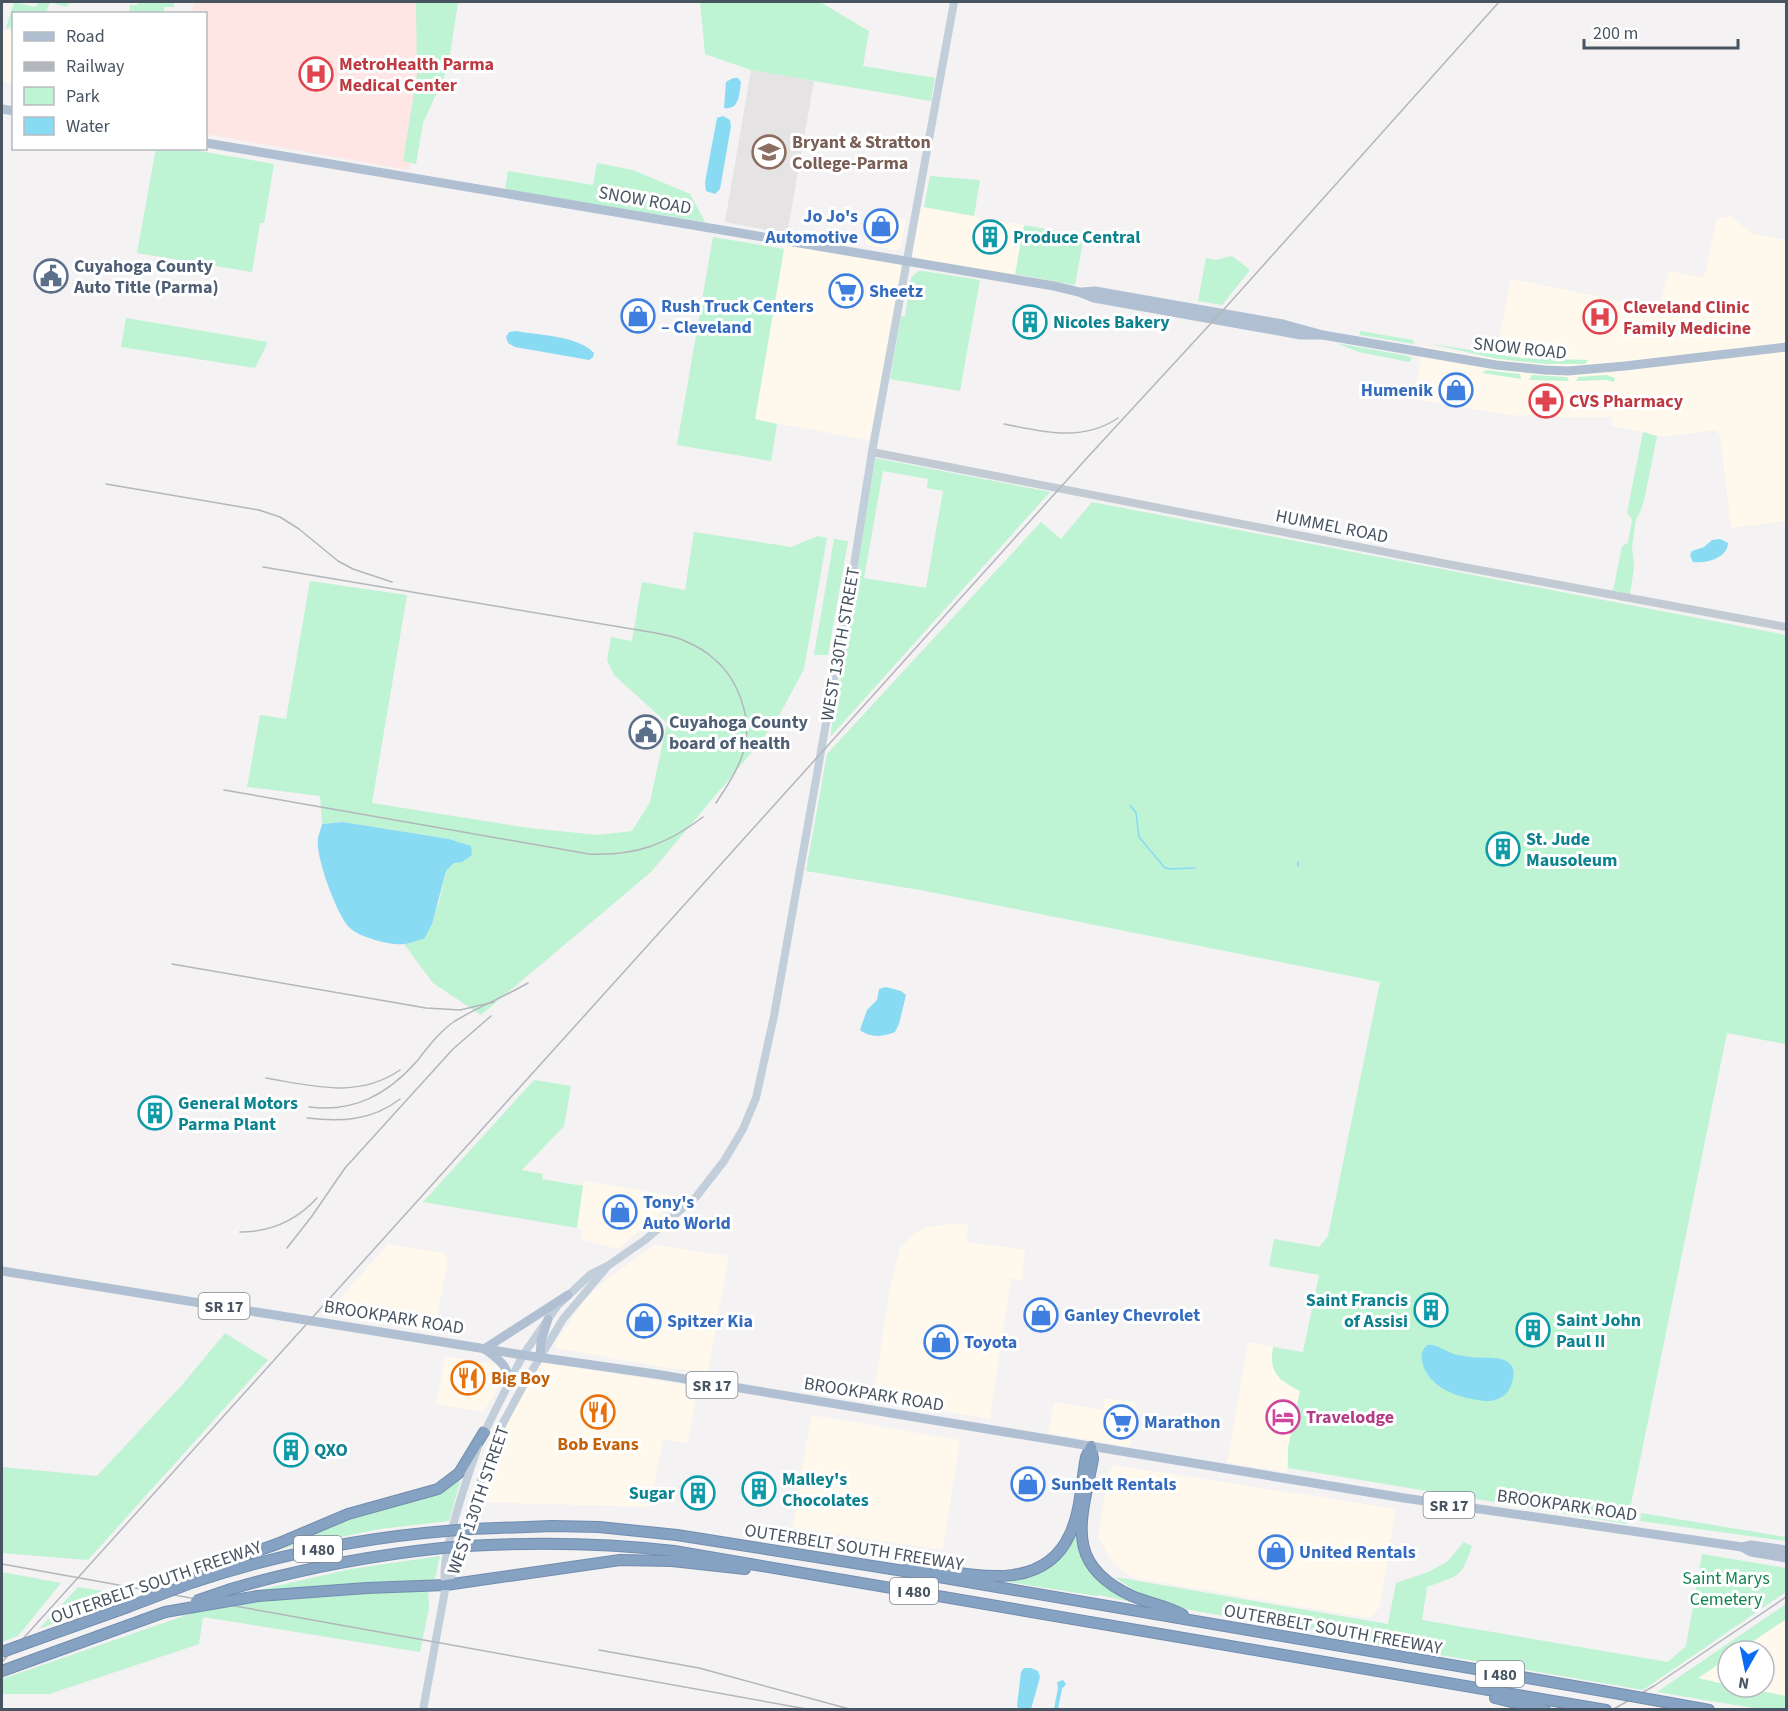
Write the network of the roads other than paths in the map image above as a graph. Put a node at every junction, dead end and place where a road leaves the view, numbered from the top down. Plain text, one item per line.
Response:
1 (954, 2) edge
2 (207, 143) edge
3 (907, 261) junction
4 (1786, 347) edge
5 (872, 452) junction
6 (1786, 627) edge
7 (609, 1265) junction
8 (2, 1271) edge
9 (568, 1294) junction
10 (555, 1310) junction
11 (548, 1319) junction
12 (563, 1319) junction
13 (484, 1349) junction
14 (523, 1355) junction
15 (540, 1358) junction
16 (508, 1382) junction
17 (495, 1409) junction
18 (507, 1417) junction
19 (484, 1432) junction
20 (496, 1439) junction
21 (1091, 1447) junction
22 (1742, 1547) junction
23 (1786, 1550) edge
24 (1786, 1558) edge
25 (903, 1571) junction
26 (817, 1575) junction
27 (194, 1582) junction
28 (446, 1585) junction
29 (163, 1612) junction
30 (1187, 1620) junction
31 (2, 1652) edge
32 (2, 1671) edge
33 (1410, 1676) junction
34 (423, 1710) edge
35 (1545, 1710) edge
36 (1606, 1710) edge
37 (1709, 1710) edge

1 - 3 main road, WEST 130TH STREET
2 - 3 main road, SNOW ROAD
3 - 4 main road, SNOW ROAD
3 - 5 main road, WEST 130TH STREET
5 - 6 street, HUMMEL ROAD
5 - 7 main road, WEST 130TH STREET
7 - 9 main road, WEST 130TH STREET
7 - 12 main road, WEST 130TH STREET
8 - 13 main road, BROOKPARK ROAD / SR 17
9 - 10 main road, WEST 130TH STREET
9 - 13 main road
10 - 11 main road, WEST 130TH STREET
10 - 12 main road
11 - 14 main road, WEST 130TH STREET
11 - 15 main road
12 - 15 main road, WEST 130TH STREET
13 - 14 main road, BROOKPARK ROAD / SR 17
13 - 16 main road
14 - 15 main road, BROOKPARK ROAD / SR 17
14 - 16 main road, WEST 130TH STREET
15 - 18 main road, WEST 130TH STREET
15 - 21 main road, BROOKPARK ROAD / SR 17
16 - 17 main road, WEST 130TH STREET
17 - 18 main road
17 - 19 main road, WEST 130TH STREET
18 - 20 main road, WEST 130TH STREET
19 - 20 main road
19 - 27 highway
19 - 28 main road, WEST 130TH STREET
20 - 28 main road, WEST 130TH STREET
21 - 22 main road, BROOKPARK ROAD / SR 17
21 - 25 highway
21 - 30 highway
22 - 23 main road, BROOKPARK ROAD / SR 17
22 - 24 main road, BROOKPARK ROAD / SR 17
25 - 27 highway, OUTERBELT SOUTH FREEWAY / I 480, bridge
25 - 30 highway, OUTERBELT SOUTH FREEWAY / I 480
26 - 28 highway
26 - 29 highway, OUTERBELT SOUTH FREEWAY / I 480, bridge
26 - 33 highway, OUTERBELT SOUTH FREEWAY / I 480
27 - 31 highway, OUTERBELT SOUTH FREEWAY / I 480, bridge
28 - 29 highway, bridge
28 - 34 main road, WEST 130TH STREET
29 - 32 highway, OUTERBELT SOUTH FREEWAY / I 480
30 - 37 highway, OUTERBELT SOUTH FREEWAY / I 480, bridge
33 - 35 highway
33 - 36 highway, OUTERBELT SOUTH FREEWAY / I 480

